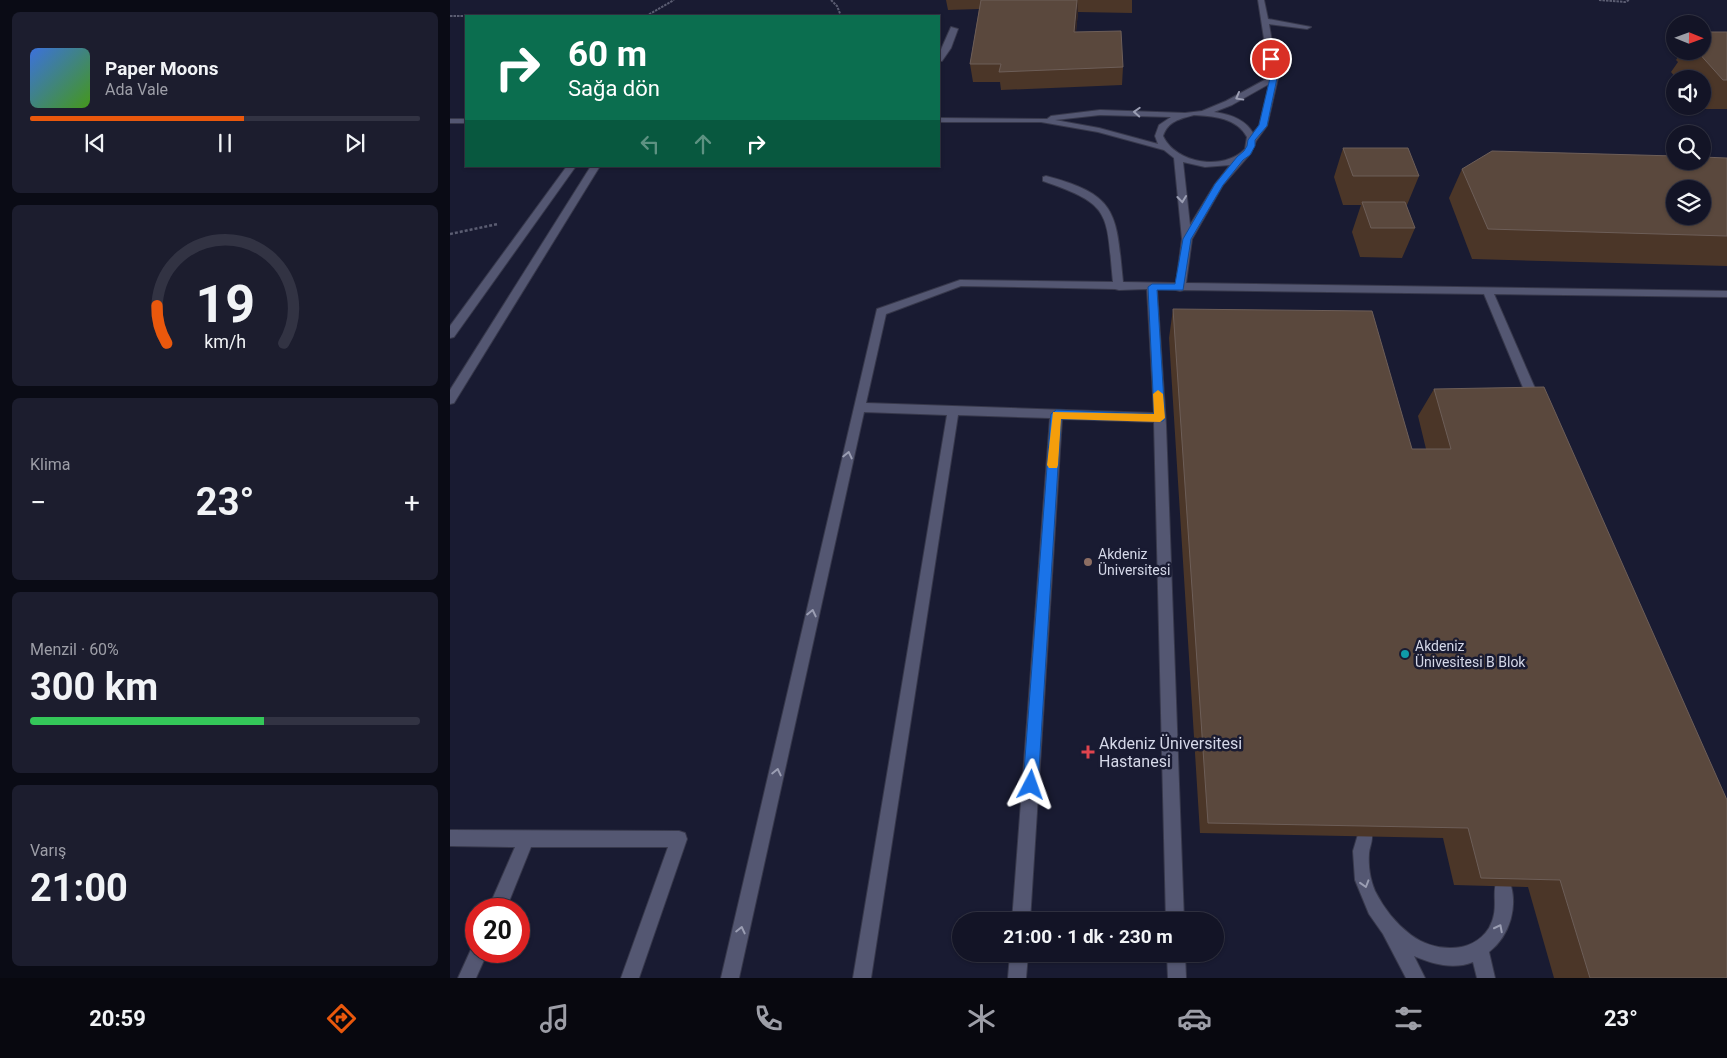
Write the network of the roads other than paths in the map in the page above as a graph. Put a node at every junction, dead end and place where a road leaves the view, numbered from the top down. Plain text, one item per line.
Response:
1 (1261, 0) edge
2 (1264, 21) junction
3 (1307, 26) dead end
4 (954, 29) dead end
5 (940, 58) edge
6 (1274, 78) junction
7 (1203, 113) junction
8 (1185, 115) junction
9 (940, 120) edge
10 (1041, 120) junction
11 (450, 121) edge
12 (465, 121) edge
13 (1252, 140) junction
14 (1163, 148) junction
15 (1178, 158) junction
16 (1240, 158) junction
17 (571, 167) edge
18 (595, 167) edge
19 (1046, 179) dead end
20 (1187, 239) junction
21 (1119, 287) junction
22 (1152, 287) junction
23 (1180, 288) junction
24 (1488, 291) junction
25 (1727, 294) edge
26 (450, 334) edge
27 (450, 400) edge
28 (859, 407) junction
29 (953, 411) junction
30 (1539, 411) edge
31 (1056, 414) junction
32 (1160, 418) junction
33 (1365, 836) edge
34 (450, 838) edge
35 (526, 839) junction
36 (1504, 886) edge
37 (502, 898) edge
38 (1022, 912) edge
39 (1175, 912) edge
40 (1384, 921) junction
41 (1479, 949) junction
42 (1018, 962) edge
43 (1176, 962) edge
44 (474, 963) edge
45 (467, 978) edge
46 (630, 978) edge
47 (730, 978) edge
48 (862, 978) edge
49 (1017, 978) edge
50 (1177, 978) edge
51 (1416, 978) edge
52 (1486, 978) edge

1 - 2 lane
2 - 3 lane
2 - 6 lane
4 - 5 lane
6 -> 7 lane
6 - 13 lane
7 - 8 lane
7 - 13 lane
8 -> 10 lane
8 - 14 lane
9 - 10 lane
10 - 14 lane
11 - 12 lane
13 - 16 lane
14 - 15 lane
15 - 16 lane
15 -> 20 lane
16 - 20 lane
17 - 26 lane
18 - 27 lane
19 - 21 lane
20 - 23 lane
21 - 22 lane
21 - 28 lane
22 - 23 lane
22 - 32 lane
23 - 24 lane
24 - 25 lane
24 - 30 lane
28 - 29 lane
47 -> 28 lane
29 - 31 lane
29 - 48 lane
31 - 32 lane
31 - 38 lane
32 - 39 lane
33 -> 40 lane
34 - 35 lane
35 - 37 lane
35 - 46 lane
41 -> 36 lane
40 - 41 lane
40 - 51 lane
41 - 52 lane
42 - 49 lane
43 - 50 lane
44 - 45 lane

